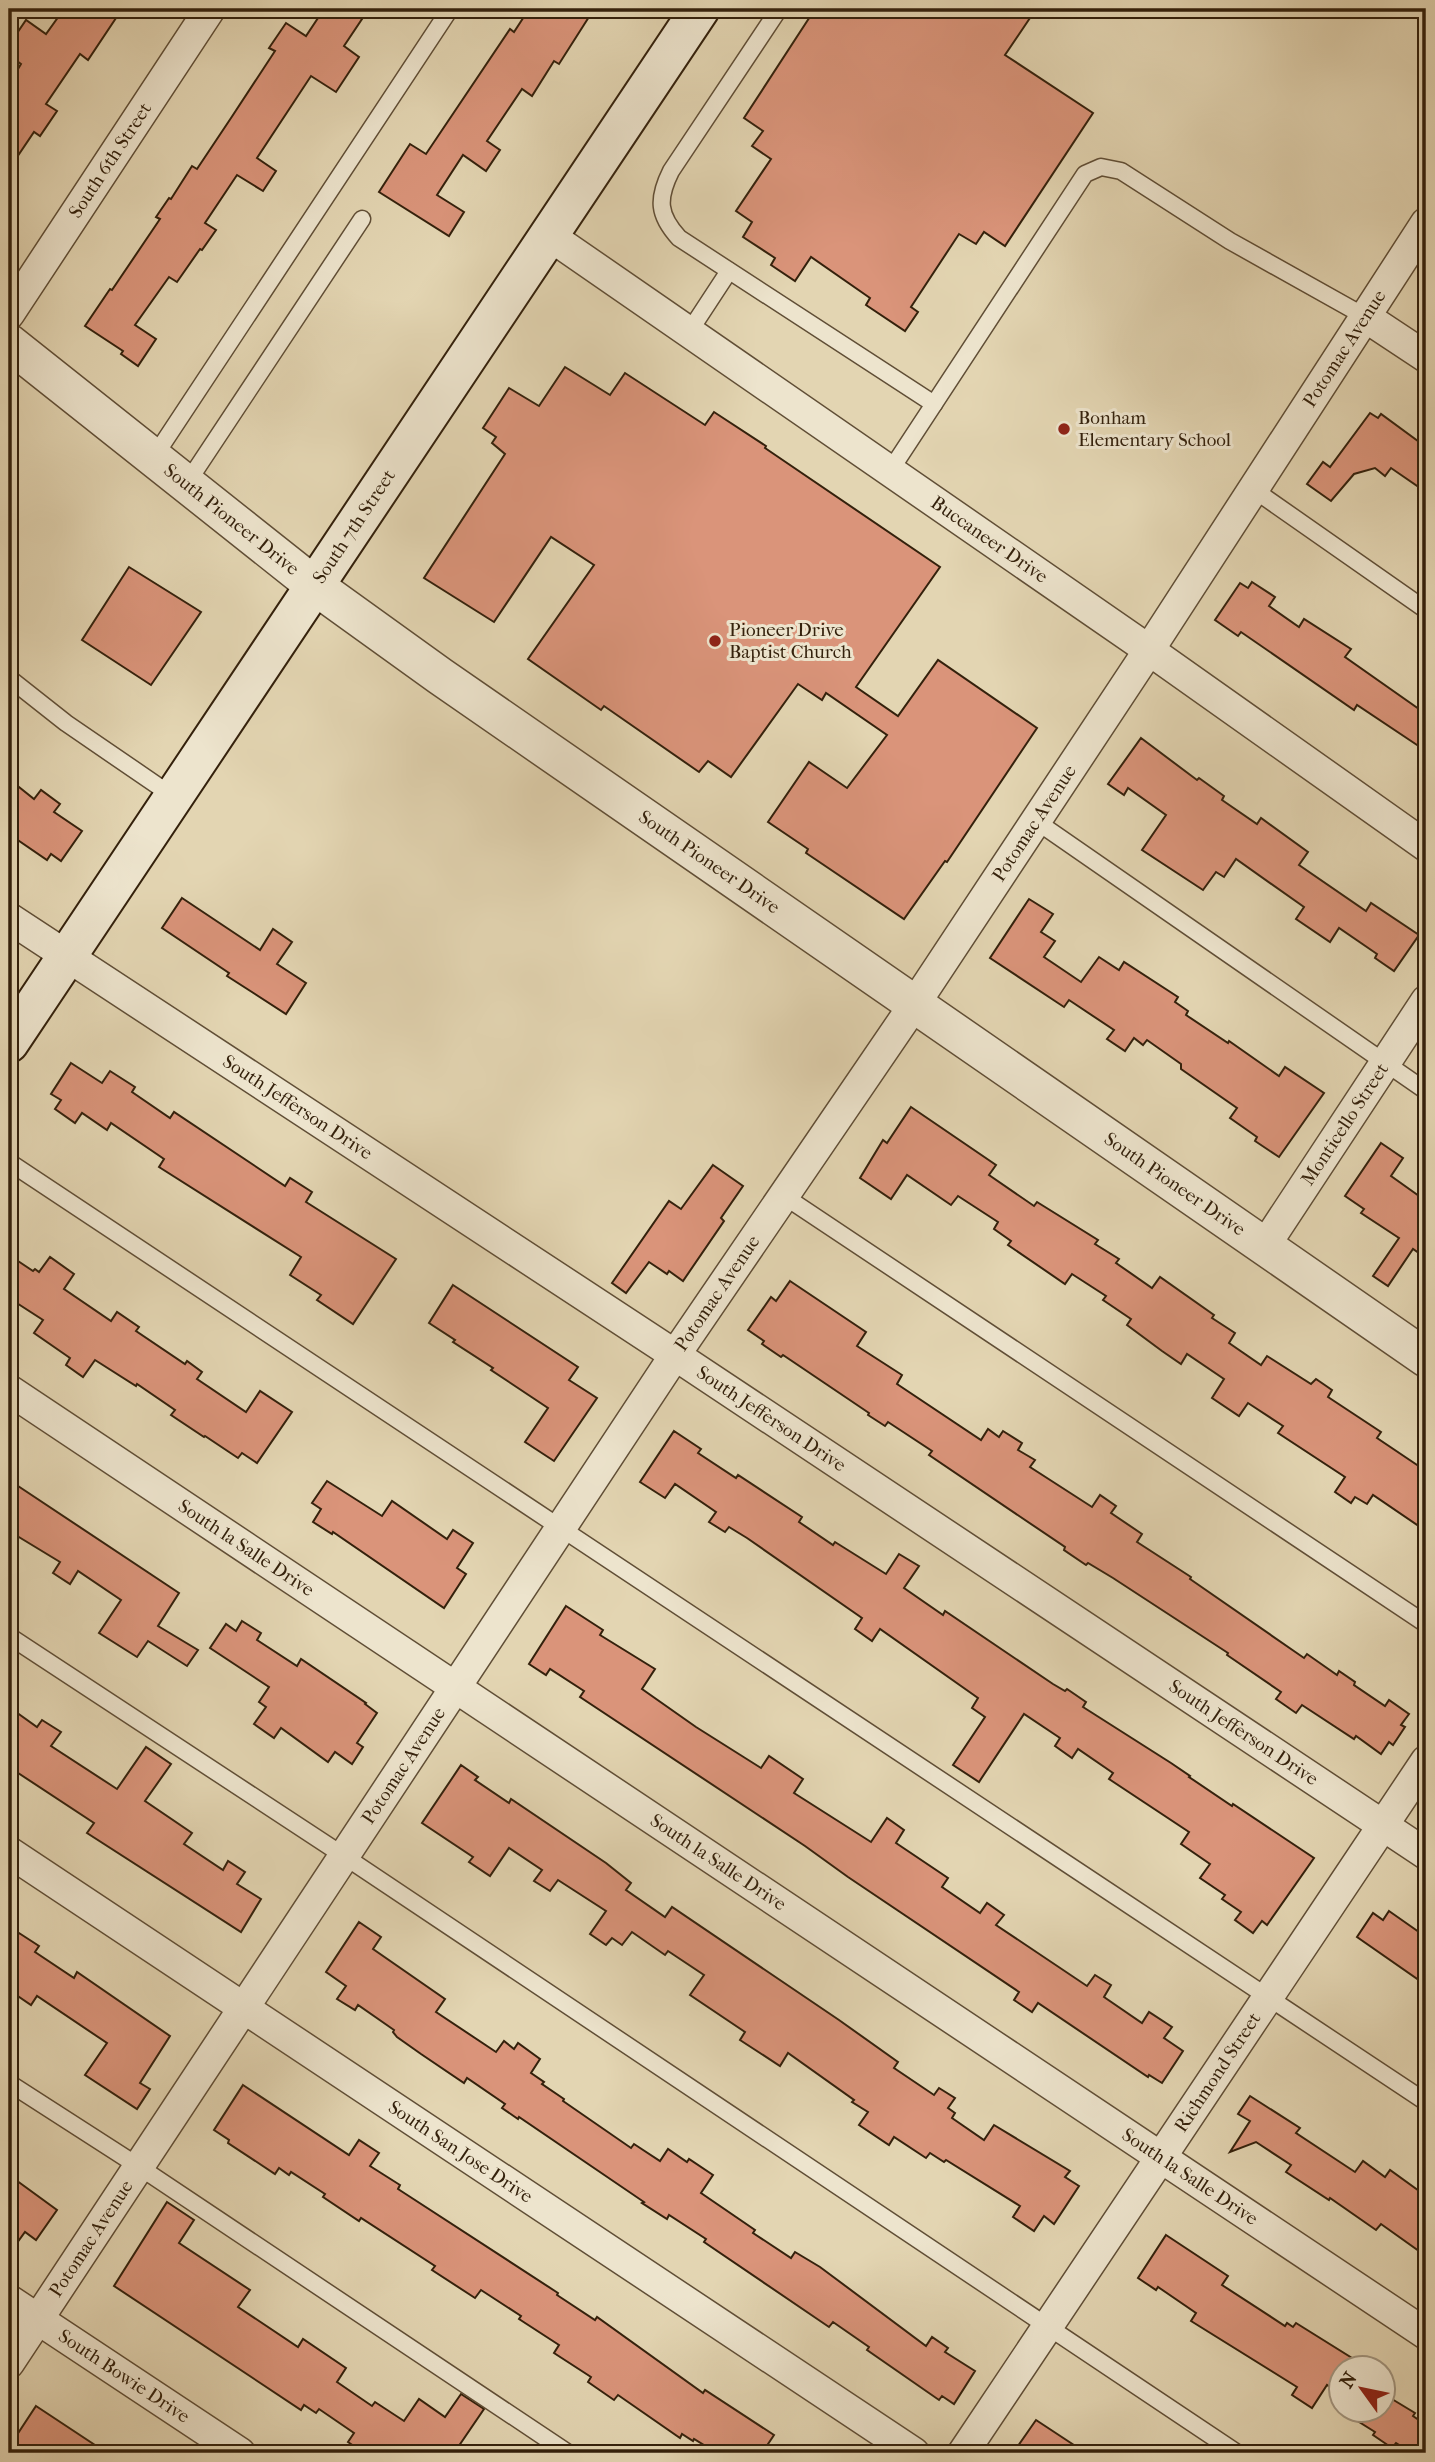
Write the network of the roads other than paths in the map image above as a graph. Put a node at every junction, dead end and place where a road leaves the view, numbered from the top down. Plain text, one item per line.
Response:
1 (211, 9) edge
2 (450, 9) edge
3 (700, 9) edge
4 (779, 9) edge
5 (362, 219) dead end
6 (1426, 223) edge
7 (550, 236) junction
8 (729, 271) junction
9 (9, 314) edge
10 (1364, 316) junction
11 (689, 332) junction
12 (9, 342) edge
13 (1426, 358) edge
14 (934, 404) junction
15 (154, 457) junction
16 (890, 471) junction
17 (187, 483) junction
18 (1253, 489) junction
19 (315, 586) junction
20 (1426, 610) edge
21 (1149, 650) junction
22 (9, 678) edge
23 (174, 797) junction
24 (1036, 821) junction
25 (1426, 846) edge
26 (9, 918) edge
27 (67, 956) junction
28 (1426, 1001) edge
29 (914, 1005) junction
30 (9, 1043) edge
31 (1385, 1063) junction
32 (1426, 1091) edge
33 (9, 1161) edge
34 (783, 1196) junction
35 (1264, 1247) junction
36 (675, 1355) junction
37 (1426, 1358) edge
38 (9, 1390) edge
39 (562, 1527) junction
40 (1426, 1624) edge
41 (9, 1636) edge
42 (457, 1688) junction
43 (1426, 1761) edge
44 (1383, 1825) junction
45 (9, 1852) edge
46 (1426, 1854) edge
47 (344, 1856) junction
48 (1269, 1996) junction
49 (243, 2006) junction
50 (9, 2083) edge
51 (1426, 2102) edge
52 (1161, 2157) junction
53 (138, 2166) junction
54 (9, 2300) edge
55 (38, 2320) junction
56 (1047, 2328) junction
57 (1426, 2334) edge
58 (9, 2363) edge
59 (240, 2453) edge
60 (568, 2453) edge
61 (914, 2453) edge
62 (963, 2453) edge
63 (1237, 2453) edge

1 - 9 street, South 6th Street
2 - 15 lane
3 - 7 main road, South 7th Street
4 - 8 lane
5 - 17 lane
6 - 10 street, Potomac Avenue
7 - 11 street, Buccaneer Drive
7 - 19 main road, South 7th Street
8 - 11 lane
8 - 14 lane
10 - 13 street
10 - 14 lane
10 - 18 street, Potomac Avenue
11 - 16 street, Buccaneer Drive
12 - 15 street, South Pioneer Drive
14 - 16 lane
15 - 17 street, South Pioneer Drive
16 - 21 street, Buccaneer Drive
17 - 19 street, South Pioneer Drive
18 - 20 lane
18 - 21 street, Potomac Avenue
19 - 23 main road, South 7th Street
19 - 29 street, South Pioneer Drive
21 - 24 street, Potomac Avenue
21 - 25 street, Buccaneer Drive
22 - 23 lane
23 - 27 main road, South 7th Street
24 - 29 street, Potomac Avenue
24 - 31 lane
26 - 27 street, South Jefferson Drive
27 - 30 main road, South 7th Street
27 - 36 street, South Jefferson Drive
28 - 31 street, Monticello Street
29 - 34 street, Potomac Avenue
29 - 35 street, South Pioneer Drive
31 - 32 lane
31 - 35 street, Monticello Street
33 - 39 lane
34 - 36 street, Potomac Avenue
34 - 40 lane
35 - 37 street, South Pioneer Drive
36 - 39 street, Potomac Avenue
36 - 44 street, South Jefferson Drive
38 - 42 street, South la Salle Drive
39 - 42 street, Potomac Avenue
39 - 48 lane
41 - 47 lane
42 - 47 street, Potomac Avenue
42 - 52 street, South la Salle Drive
43 - 44 street, Richmond Street
44 - 46 street, South Jefferson Drive
44 - 48 street, Richmond Street
45 - 49 street, South San Jose Drive
47 - 49 street, Potomac Avenue
47 - 56 lane
48 - 51 lane
48 - 52 street, Richmond Street
49 - 53 street, Potomac Avenue
49 - 61 street, South San Jose Drive
50 - 53 lane
52 - 56 street, Richmond Street
52 - 57 street, South la Salle Drive
53 - 55 street, Potomac Avenue
53 - 60 lane
54 - 55 street, South Bowie Drive
55 - 58 street, Potomac Avenue
55 - 59 street, South Bowie Drive
56 - 62 street, Richmond Street
56 - 63 lane

